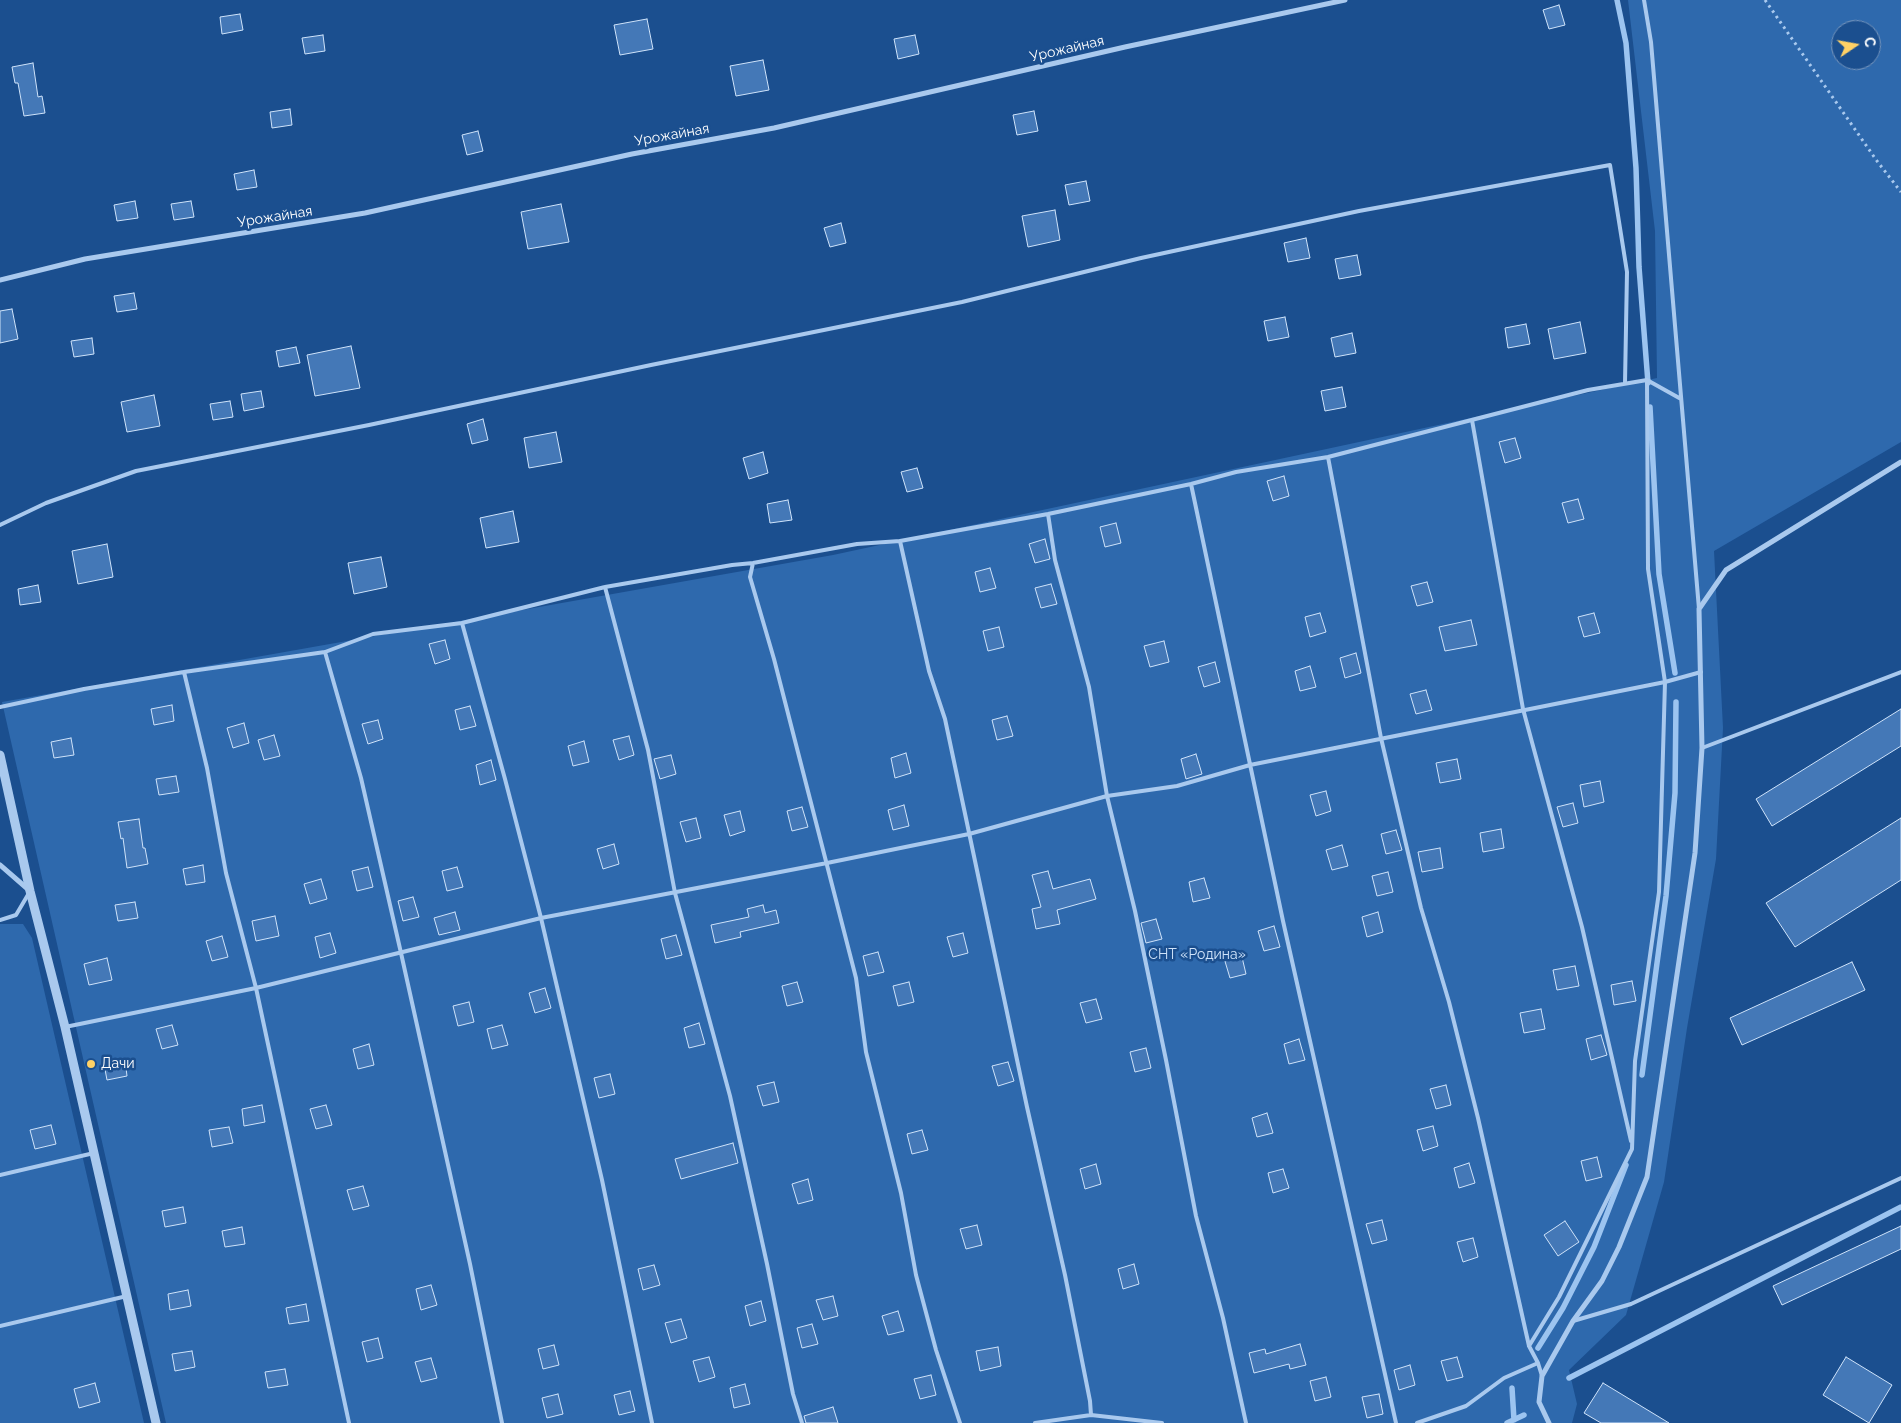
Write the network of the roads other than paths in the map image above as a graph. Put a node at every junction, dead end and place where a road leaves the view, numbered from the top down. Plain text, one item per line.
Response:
1 (1345, 0) edge
2 (1644, 0) edge
3 (0, 280) edge
4 (1647, 380) junction
5 (1625, 383) junction
6 (1681, 399) junction
7 (1472, 420) junction
8 (1328, 457) junction
9 (1901, 462) edge
10 (1191, 484) junction
11 (1048, 514) junction
12 (0, 525) edge
13 (900, 540) junction
14 (753, 563) junction
15 (605, 587) junction
16 (1699, 610) junction
17 (462, 623) junction
18 (325, 652) junction
19 (184, 672) junction
20 (1701, 672) junction
21 (1901, 672) edge
22 (1665, 682) junction
23 (0, 706) edge
24 (1523, 709) junction
25 (1381, 738) junction
26 (1702, 748) junction
27 (0, 755) edge
28 (1250, 764) junction
29 (1106, 796) junction
30 (969, 834) junction
31 (827, 864) junction
32 (0, 865) edge
33 (30, 891) junction
34 (675, 892) junction
35 (541, 918) junction
36 (0, 920) edge
37 (401, 953) junction
38 (256, 988) junction
39 (65, 1027) junction
40 (1632, 1148) junction
41 (94, 1153) junction
42 (0, 1175) edge
43 (1901, 1178) edge
44 (127, 1296) junction
45 (1573, 1321) junction
46 (0, 1326) edge
47 (1529, 1346) junction
48 (1538, 1363) junction
49 (1542, 1376) junction
50 (1091, 1416) junction
51 (156, 1423) edge
52 (349, 1423) edge
53 (502, 1423) edge
54 (652, 1423) edge
55 (802, 1423) edge
56 (960, 1423) edge
57 (1035, 1423) edge
58 (1162, 1423) edge
59 (1246, 1423) edge
60 (1396, 1423) edge
61 (1417, 1423) edge
62 (1549, 1423) edge

1 - 3 street, Урожайная
2 - 6 lane
4 - 5 lane
4 - 6 lane
4 - 22 lane
5 - 7 lane
5 - 12 lane
6 - 16 lane
7 - 8 lane
7 - 24 lane
8 - 10 lane
8 - 25 lane
9 - 16 street
10 - 11 lane
10 - 28 lane
11 - 13 lane
11 - 29 lane
13 - 14 lane
13 - 30 lane
14 - 15 lane
14 - 31 lane
15 - 17 lane
15 - 34 lane
16 - 20 street
17 - 18 lane
17 - 35 lane
18 - 19 lane
18 - 37 lane
19 - 23 lane
19 - 38 lane
20 - 22 lane
20 - 26 street
21 - 26 lane
22 - 24 lane
22 - 40 lane
24 - 25 lane
24 - 40 lane
25 - 28 lane
25 - 47 lane
26 - 45 street
27 - 33 street
28 - 29 lane
28 - 60 lane
29 - 30 lane
29 - 59 lane
30 - 31 lane
30 - 50 lane
31 - 34 lane
31 - 56 lane
32 - 33 street
33 - 36 lane
33 - 39 street
34 - 35 lane
34 - 55 lane
35 - 37 lane
35 - 54 lane
37 - 38 lane
37 - 53 lane
38 - 39 lane
38 - 52 lane
39 - 41 street
40 - 47 lane
41 - 42 lane
41 - 44 street
43 - 45 lane
44 - 46 lane
44 - 51 street
45 - 49 street
47 - 48 lane
48 - 49 lane
48 - 61 lane
49 - 62 street
50 - 57 lane
50 - 58 lane

